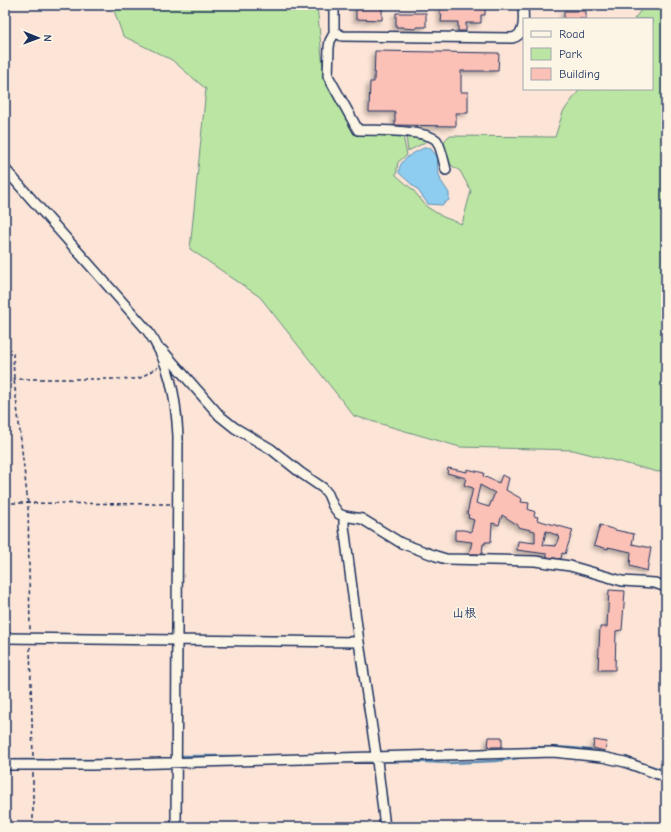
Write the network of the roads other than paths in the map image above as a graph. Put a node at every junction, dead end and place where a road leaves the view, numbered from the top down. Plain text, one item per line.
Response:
1 (334, 5) edge
2 (523, 5) edge
3 (335, 32) junction
4 (5, 169) edge
5 (446, 170) dead end
6 (156, 343) junction
7 (344, 516) junction
8 (666, 587) edge
9 (5, 638) edge
10 (178, 640) junction
11 (358, 642) junction
12 (377, 761) junction
13 (176, 762) junction
14 (5, 765) edge
15 (666, 777) edge
16 (176, 827) edge
17 (385, 827) edge

1 - 3 street
2 - 3 street
3 - 5 street
4 - 6 street
6 - 7 street
6 - 10 street
7 - 8 street
7 - 11 street
9 - 10 street
10 - 11 street
10 - 13 street
11 - 12 street
12 - 13 street
12 - 15 street
12 - 17 street
13 - 14 street
13 - 16 street

